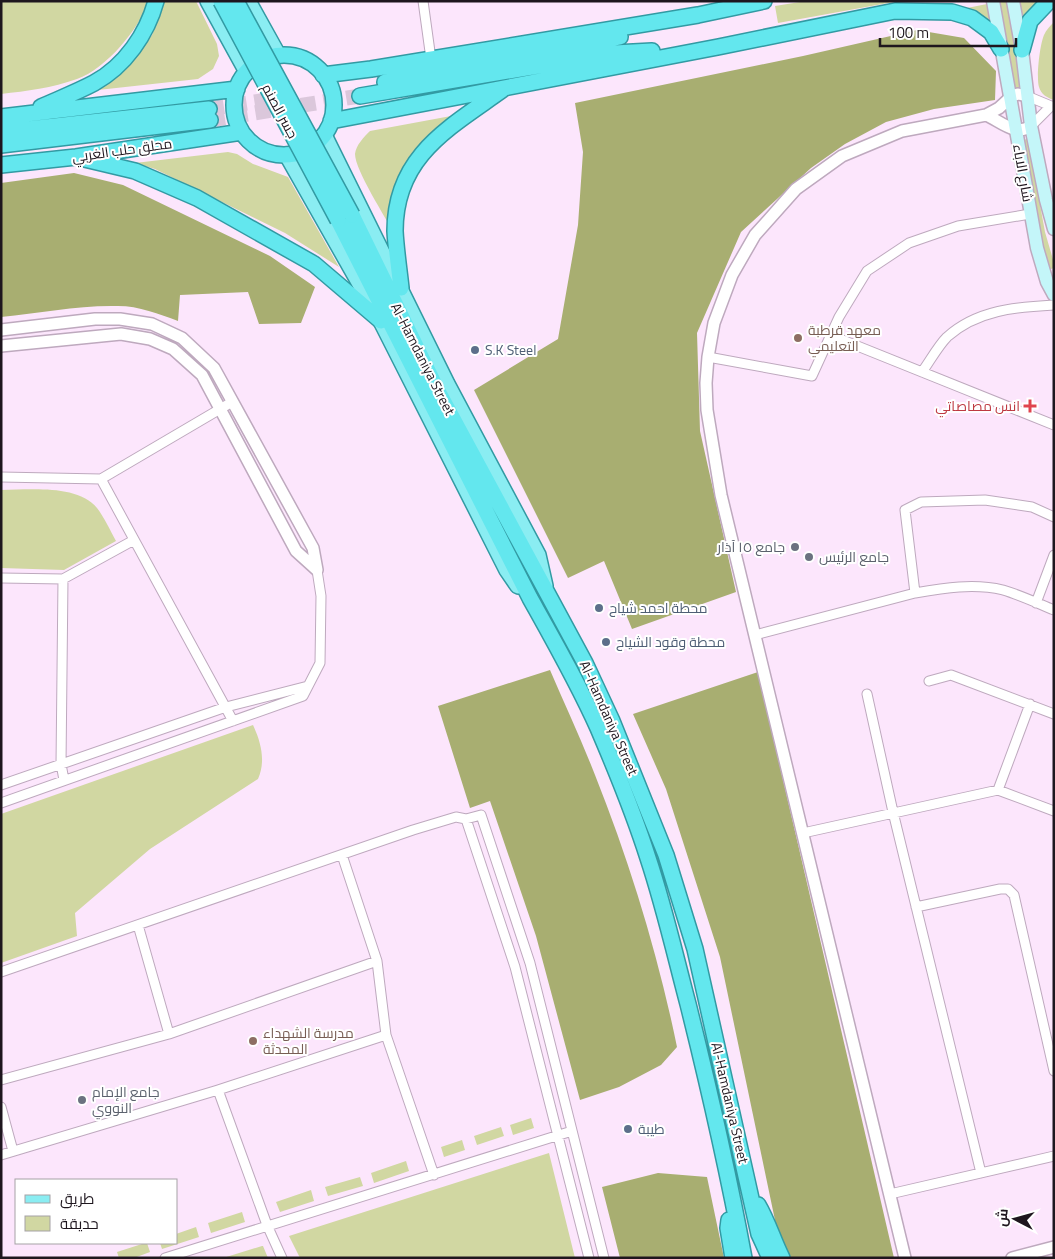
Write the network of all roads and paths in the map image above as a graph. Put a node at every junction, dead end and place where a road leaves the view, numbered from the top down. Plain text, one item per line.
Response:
1 (156, 1) edge
2 (208, 1) edge
3 (221, 1) edge
4 (236, 1) edge
5 (248, 1) edge
6 (423, 1) edge
7 (764, 1) edge
8 (941, 1) edge
9 (993, 1) edge
10 (1013, 1) edge
11 (1049, 1) edge
12 (894, 11) junction
13 (698, 15) junction
14 (718, 47) junction
15 (1001, 48) junction
16 (1022, 50) junction
17 (278, 56) junction
18 (431, 59) junction
19 (246, 72) junction
20 (323, 75) junction
21 (505, 87) junction
22 (237, 89) junction
23 (1027, 96) junction
24 (1010, 98) junction
25 (1052, 106) edge
26 (27, 114) junction
27 (986, 115) junction
28 (1, 117) edge
29 (331, 121) junction
30 (1031, 126) junction
31 (1015, 130) junction
32 (1, 132) edge
33 (242, 132) junction
34 (324, 135) junction
35 (1, 145) edge
36 (287, 155) junction
37 (76, 157) junction
38 (1, 165) edge
39 (1030, 214) junction
40 (345, 218) junction
41 (1054, 229) edge
42 (1050, 279) edge
43 (401, 288) junction
44 (1054, 295) edge
45 (1054, 305) edge
46 (381, 322) junction
47 (1, 330) edge
48 (830, 335) junction
49 (1, 346) edge
50 (708, 357) junction
51 (922, 372) junction
52 (232, 402) junction
53 (220, 409) junction
54 (1054, 425) edge
55 (1, 477) edge
56 (101, 479) junction
57 (1054, 516) edge
58 (134, 540) junction
59 (1054, 555) edge
60 (317, 570) junction
61 (1, 578) edge
62 (63, 579) junction
63 (546, 592) junction
64 (915, 593) junction
65 (530, 598) junction
66 (1036, 603) junction
67 (1054, 610) edge
68 (755, 635) junction
69 (929, 681) dead end
70 (308, 686) junction
71 (867, 694) dead end
72 (1030, 704) junction
73 (226, 707) junction
74 (1054, 714) edge
75 (234, 721) junction
76 (61, 764) junction
77 (64, 780) junction
78 (1, 785) edge
79 (998, 790) junction
80 (1, 803) edge
81 (893, 812) junction
82 (1054, 812) edge
83 (466, 819) junction
84 (803, 833) junction
85 (342, 855) junction
86 (916, 907) junction
87 (138, 925) junction
88 (377, 961) junction
89 (1, 972) edge
90 (169, 1034) junction
91 (386, 1035) junction
92 (1054, 1071) edge
93 (1, 1080) edge
94 (218, 1090) junction
95 (1, 1107) edge
96 (572, 1131) junction
97 (558, 1136) junction
98 (13, 1151) junction
99 (1, 1155) edge
100 (1054, 1156) edge
101 (981, 1173) junction
102 (434, 1175) junction
103 (750, 1192) junction
104 (890, 1194) junction
105 (732, 1196) junction
106 (267, 1225) junction
107 (1054, 1248) edge
108 (166, 1258) edge
109 (282, 1258) edge
110 (589, 1258) edge
111 (604, 1258) edge
112 (733, 1258) edge
113 (744, 1258) edge
114 (770, 1258) edge
115 (782, 1258) edge
116 (905, 1258) edge
117 (1012, 1258) edge

1 - 26 highway
2 - 19 main road
3 - 40 highway, جسر الصنم, bridge
4 - 40 highway, جسر الصنم, bridge
5 - 17 main road
6 - 18 street
7 - 13 highway
8 - 12 highway
9 - 15 main road, شارع الاباء
10 - 16 main road, شارع الاباء
11 - 16 highway
12 - 14 highway
12 - 15 highway
13 - 14 highway
13 - 18 highway
14 - 21 highway
15 - 24 main road, شارع الاباء
16 - 23 main road, شارع الاباء
17 - 19 highway
17 - 20 highway
18 - 20 highway
19 - 22 highway
20 - 29 highway
21 - 29 highway
21 - 43 highway
22 - 26 highway
22 - 33 highway
23 - 24 street
23 - 25 street
23 - 30 main road, شارع الاباء
24 - 27 street
24 - 31 main road, شارع الاباء
25 - 30 street
26 - 28 highway
27 - 31 street
27 - 50 street
29 - 34 highway
30 - 31 street
30 - 41 main road, شارع الاباء
31 - 39 main road, شارع الاباء
32 - 35 highway
33 - 36 highway
33 - 37 highway, محلق حلب الغربي
34 - 36 highway
34 - 43 main road
36 - 46 main road
37 - 38 highway, محلق حلب الغربي
37 - 46 highway
39 - 42 main road, شارع الاباء
39 - 48 street
40 - 63 highway, Al-Hamdaniya Street
40 - 65 highway, Al-Hamdaniya Street
42 - 44 main road, شارع الاباء
43 - 63 main road
45 - 51 street
46 - 65 main road
47 - 52 street
48 - 50 street
48 - 51 street
49 - 53 street
50 - 68 street
51 - 54 street
52 - 53 street
52 - 60 street
53 - 56 street
53 - 60 street
55 - 56 street
56 - 58 street
57 - 64 street
58 - 62 street
58 - 73 street
59 - 66 street
60 - 70 street
61 - 62 street
62 - 76 street
63 - 103 highway, Al-Hamdaniya Street
64 - 66 street
64 - 68 street
65 - 105 highway, Al-Hamdaniya Street
66 - 67 street
68 - 84 street
69 - 72 street
70 - 73 street
70 - 75 street
71 - 81 street
72 - 74 street
72 - 79 street
73 - 75 street
73 - 76 street
75 - 77 street
76 - 77 street
76 - 78 street
77 - 80 street
79 - 81 street
79 - 82 street
81 - 84 street
81 - 86 street
83 - 85 street
83 - 96 street
83 - 97 street
84 - 104 street
85 - 87 street
85 - 88 street
86 - 92 street
86 - 101 street
87 - 89 street
87 - 90 street
88 - 90 street
88 - 91 street
90 - 93 street
91 - 94 street
91 - 102 street
94 - 98 street
94 - 106 street
95 - 98 street
96 - 97 street
96 - 111 street
97 - 102 street
97 - 110 street
98 - 99 street
100 - 101 street
101 - 104 street
102 - 106 street
103 - 114 highway, Al-Hamdaniya Street
103 - 115 highway
104 - 116 street
105 - 112 highway
105 - 113 highway, Al-Hamdaniya Street
106 - 108 street
106 - 109 street
107 - 117 street

